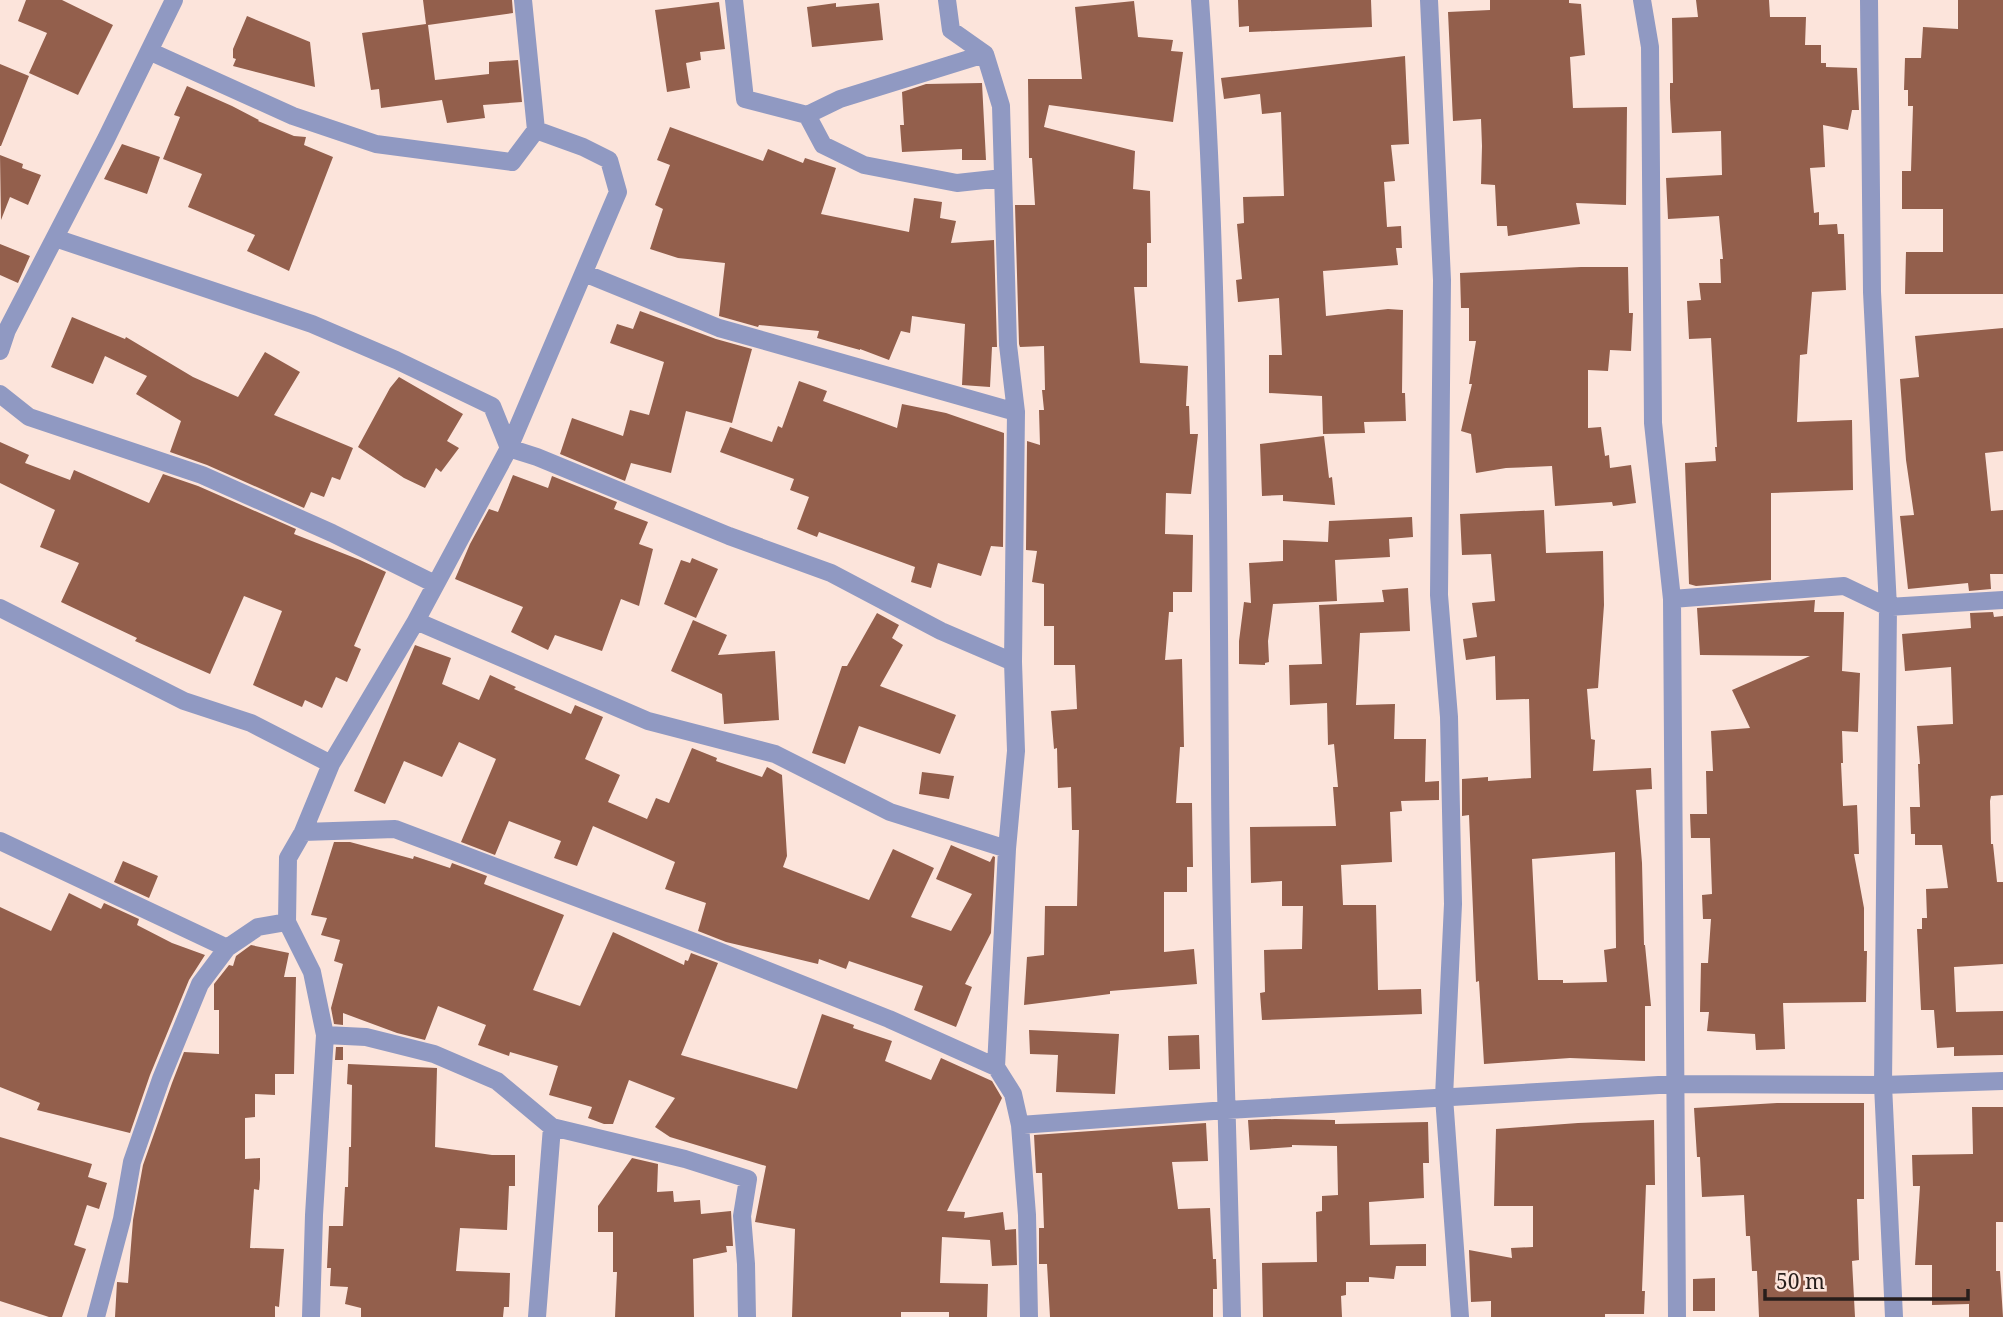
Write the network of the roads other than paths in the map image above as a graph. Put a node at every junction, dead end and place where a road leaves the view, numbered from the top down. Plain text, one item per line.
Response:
1 (174, 0) edge
2 (523, 0) edge
3 (734, 0) edge
4 (947, 0) edge
5 (1200, 0) edge
6 (1429, 0) edge
7 (1642, 0) edge
8 (1868, 0) edge
9 (149, 51) junction
10 (985, 54) junction
11 (807, 115) junction
12 (536, 130) junction
13 (1003, 178) junction
14 (55, 238) junction
15 (584, 273) junction
16 (0, 351) edge
17 (0, 394) edge
18 (1016, 412) junction
19 (509, 448) junction
20 (435, 584) junction
21 (1672, 599) junction
22 (2003, 600) edge
23 (1888, 607) junction
24 (0, 608) edge
25 (416, 621) junction
26 (1013, 662) junction
27 (331, 764) junction
28 (303, 832) junction
29 (0, 841) edge
30 (1007, 849) junction
31 (287, 922) junction
32 (227, 948) junction
33 (325, 1035) junction
34 (996, 1067) junction
35 (2003, 1081) edge
36 (1676, 1084) junction
37 (1883, 1085) junction
38 (1444, 1097) junction
39 (1227, 1110) junction
40 (1020, 1125) junction
41 (552, 1127) junction
42 (96, 1317) edge
43 (312, 1317) edge
44 (537, 1317) edge
45 (747, 1317) edge
46 (1029, 1317) edge
47 (1232, 1317) edge
48 (1460, 1317) edge
49 (1677, 1317) edge
50 (1894, 1317) edge

1 - 9 street
2 - 12 street
3 - 11 street
4 - 10 street
5 - 39 street
6 - 38 street
7 - 21 street
8 - 23 street
9 - 12 street
9 - 14 street
10 - 11 street
10 - 13 street
11 - 13 street
12 - 15 street
13 - 18 street
14 - 16 street
14 - 19 street
15 - 18 street
15 - 19 street
17 - 20 street
18 - 26 street
19 - 20 street
19 - 26 street
20 - 25 street
21 - 23 street
21 - 36 street
22 - 23 street
23 - 37 street
24 - 27 street
25 - 27 street
25 - 30 street
26 - 30 street
27 - 28 street
28 - 31 street
28 - 34 street
29 - 32 street
30 - 34 street
31 - 32 street
31 - 33 street
32 - 42 street
33 - 41 street
33 - 43 street
34 - 40 street
35 - 37 street
36 - 37 street
36 - 38 street
36 - 49 street
37 - 50 street
38 - 39 street
38 - 48 street
39 - 40 street
39 - 47 street
40 - 46 street
41 - 44 street
41 - 45 street

